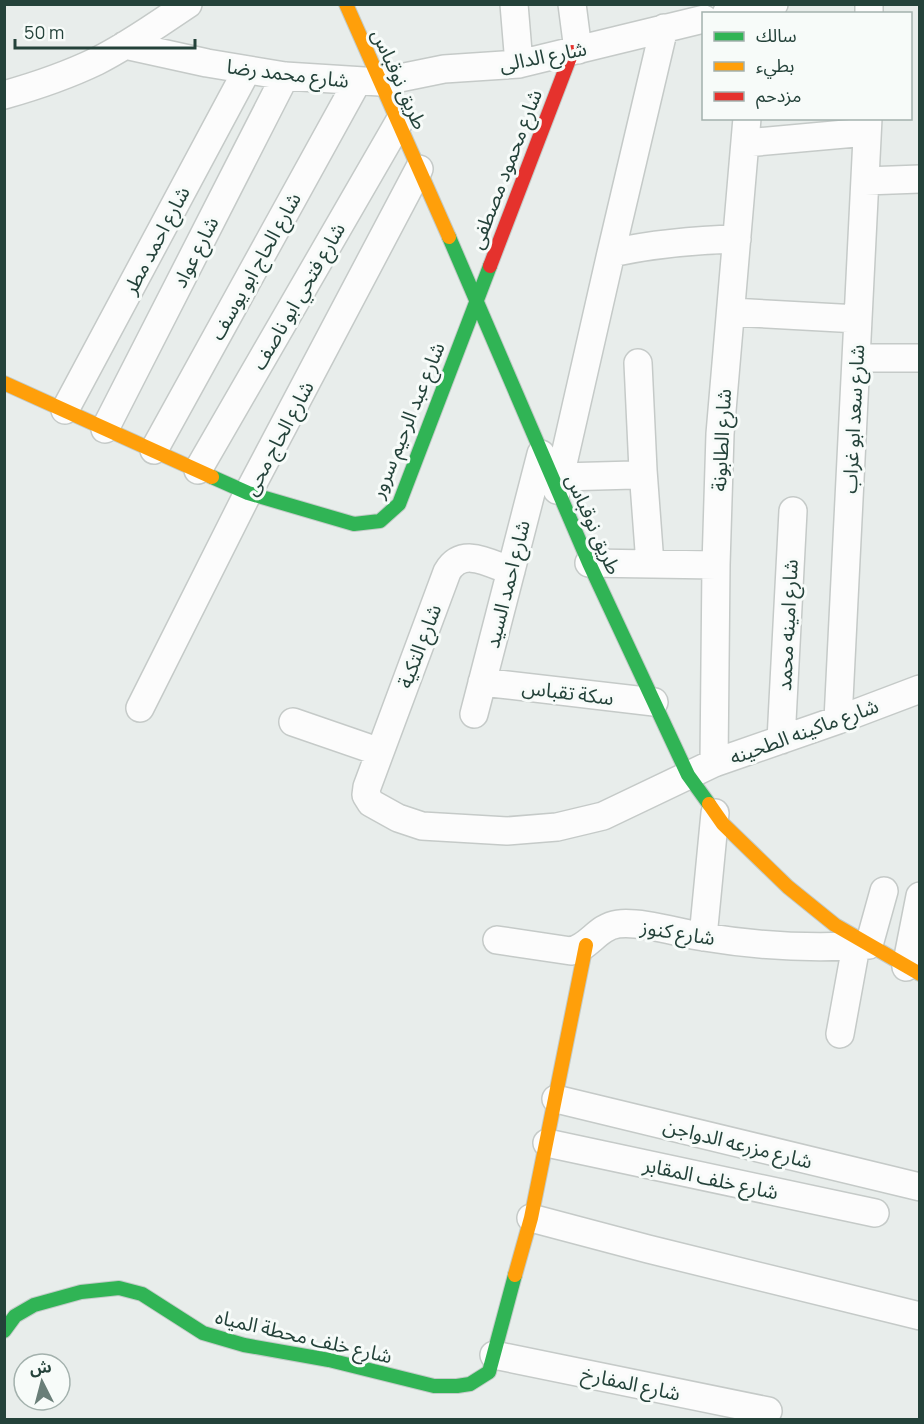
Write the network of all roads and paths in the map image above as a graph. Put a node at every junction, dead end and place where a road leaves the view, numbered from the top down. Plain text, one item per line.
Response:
1 (188, 4) edge
2 (346, 4) edge
3 (514, 4) edge
4 (572, 4) edge
5 (695, 15) edge
6 (664, 28) junction
7 (125, 45) junction
8 (575, 51) junction
9 (519, 63) junction
10 (247, 70) junction
11 (285, 76) junction
12 (368, 82) junction
13 (4, 95) edge
14 (399, 122) junction
15 (867, 125) edge
16 (747, 131) edge
17 (419, 169) junction
18 (920, 179) edge
19 (865, 181) junction
20 (737, 239) junction
21 (611, 253) junction
22 (475, 301) junction
23 (731, 312) junction
24 (858, 319) junction
25 (856, 358) junction
26 (920, 358) edge
27 (638, 363) dead end
28 (4, 383) edge
29 (65, 410) junction
30 (105, 429) junction
31 (154, 450) junction
32 (541, 454) junction
33 (198, 470) junction
34 (643, 470) junction
35 (559, 483) junction
36 (248, 493) junction
37 (793, 511) dead end
38 (589, 563) junction
39 (650, 564) junction
40 (716, 565) junction
41 (511, 571) junction
42 (482, 682) junction
43 (920, 689) edge
44 (654, 702) junction
45 (140, 708) dead end
46 (474, 714) dead end
47 (838, 720) junction
48 (293, 722) dead end
49 (781, 740) junction
50 (380, 752) junction
51 (714, 763) junction
52 (688, 776) junction
53 (367, 787) joint
54 (715, 813) junction
55 (884, 891) dead end
56 (920, 896) edge
57 (703, 937) junction
58 (497, 940) dead end
59 (586, 945) junction
60 (862, 946) junction
61 (913, 970) edge
62 (840, 1034) dead end
63 (556, 1099) junction
64 (547, 1143) junction
65 (920, 1187) edge
66 (875, 1213) dead end
67 (531, 1218) junction
68 (920, 1316) edge
69 (4, 1331) edge
70 (494, 1355) junction
71 (768, 1411) dead end

1 - 7 street
2 - 12 street, طريق نوقباس
3 - 9 street
4 - 8 street
5 - 6 street, شارع الدالى
6 - 8 street, شارع الدالى
6 - 21 street
7 - 10 street, شارع محمد رضا
7 - 13 street
8 - 9 street, شارع الدالى
8 - 22 street, شارع محمود مصطفى
9 - 12 street, شارع الدالى
10 - 11 street, شارع محمد رضا
10 - 29 street, شارع احمد مطر
11 - 12 street, شارع محمد رضا
11 - 30 street, شارع عواد
12 - 14 street, طريق نوقباس
12 - 31 street, شارع الحاج ابو يوسف
14 - 17 street, طريق نوقباس
14 - 33 street, شارع فتحي ابو ناصف
15 - 16 street
15 - 19 street, شارع سعد ابو غراب
16 - 20 street, شارع الطابونة
17 - 22 street, طريق نوقباس
17 - 36 street, شارع الحاج محى
18 - 19 street
19 - 24 street, شارع سعد ابو غراب
20 - 21 street
20 - 23 street, شارع الطابونة
21 - 35 street
22 - 32 street, طريق نوقباس
22 - 36 street, شارع عبد الرحيم سرور
23 - 24 street
23 - 40 street, شارع الطابونة
24 - 25 street, شارع سعد ابو غراب
25 - 26 street
25 - 47 street, شارع سعد ابو غراب
27 - 34 street
28 - 29 street
29 - 30 street
30 - 31 street
31 - 33 street
32 - 35 street, طريق نوقباس
32 - 41 street, شارع احمد السيد
33 - 36 street
34 - 35 street
34 - 39 street
35 - 38 street, طريق نوقباس
36 - 45 street, شارع الحاج محى
37 - 49 street, شارع امينه محمد
38 - 39 street
38 - 44 street, طريق نوقباس
39 - 40 street
40 - 51 street, شارع الطابونة
41 - 42 street, شارع احمد السيد
41 - 50 street, شارع التكية
42 - 44 street, سكة تقباس
42 - 46 street, شارع احمد السيد
43 - 47 street, شارع ماكينه الطحينه
44 - 52 street, طريق نوقباس
47 - 49 street, شارع ماكينه الطحينه
48 - 50 street
49 - 51 street, شارع ماكينه الطحينه
50 - 53 street, شارع التكية
51 - 52 street, شارع ماكينه الطحينه
52 - 53 street, شارع ماكينه الطحينه
52 - 54 street, طريق نوقباس
54 - 57 street
54 - 60 street, طريق نوقباس
55 - 60 street
56 - 61 street
57 - 59 street, شارع كنوز
57 - 60 street, شارع كنوز
58 - 59 street, شارع كنوز
59 - 63 street
60 - 61 street, طريق نوقباس
60 - 62 street
63 - 64 street
63 - 65 street, شارع مزرعه الدواجن
64 - 66 street, شارع خلف المقابر
64 - 67 street
67 - 68 street
67 - 70 street
69 - 70 street, شارع خلف محطة المياه
70 - 71 street, شارع المفارخ

